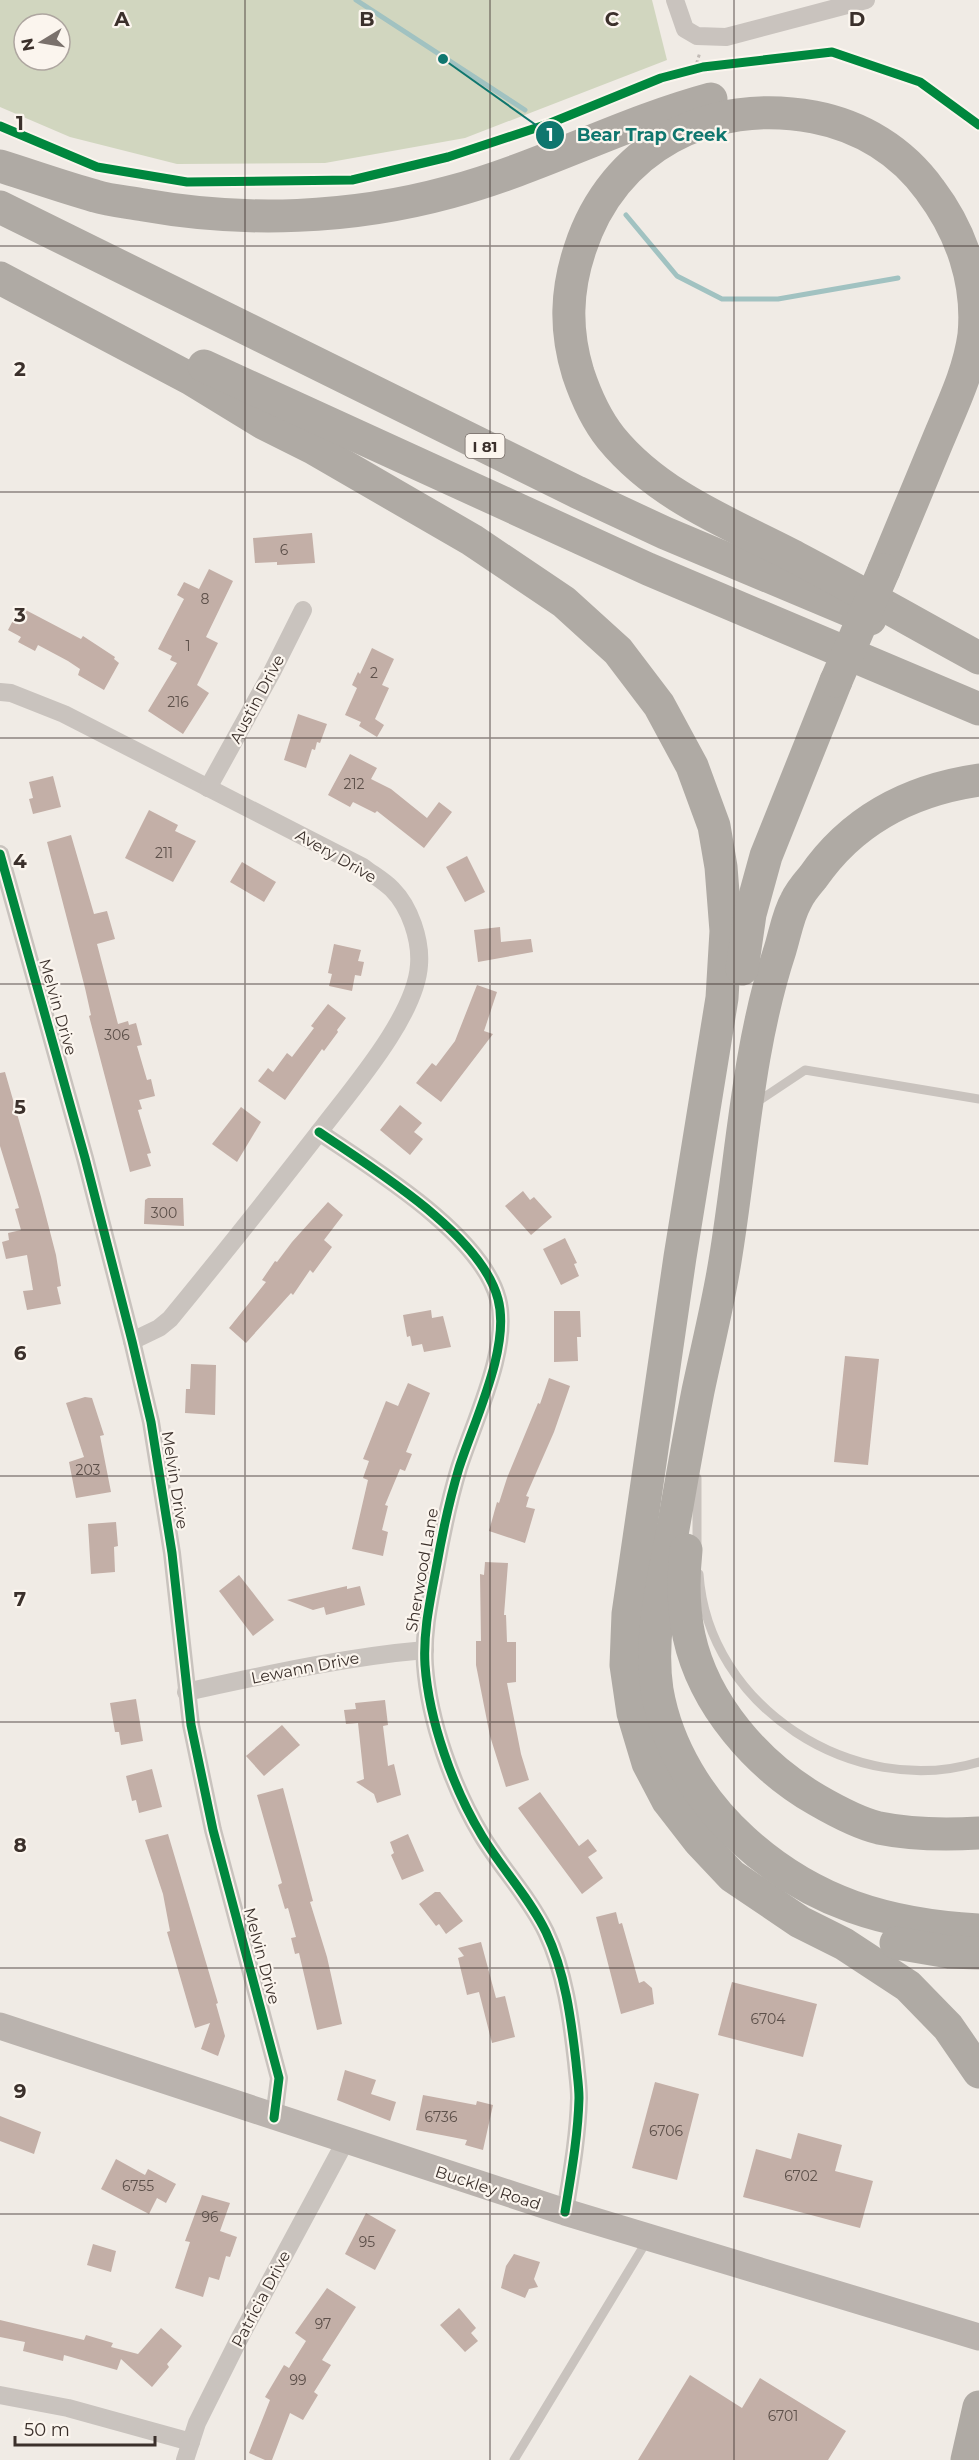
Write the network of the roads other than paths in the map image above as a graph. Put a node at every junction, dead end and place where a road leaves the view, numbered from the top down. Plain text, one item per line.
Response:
1 (675, 0) edge
2 (866, 0) edge
3 (0, 166) edge
4 (0, 207) edge
5 (979, 234) edge
6 (0, 276) edge
7 (979, 391) edge
8 (893, 575) junction
9 (303, 610) dead end
10 (979, 658) edge
11 (979, 666) edge
12 (847, 683) junction
13 (0, 692) edge
14 (979, 709) edge
15 (979, 780) edge
16 (208, 788) junction
17 (0, 854) edge
18 (979, 1099) edge
19 (705, 1103) junction
20 (747, 1109) junction
21 (319, 1132) junction
22 (132, 1341) junction
23 (699, 1388) junction
24 (696, 1460) junction
25 (425, 1650) junction
26 (186, 1692) junction
27 (979, 1762) edge
28 (979, 1833) edge
29 (767, 1899) junction
30 (979, 1930) edge
31 (979, 1953) edge
32 (0, 2026) edge
33 (979, 2072) edge
34 (274, 2118) junction
35 (345, 2142) junction
36 (565, 2212) junction
37 (649, 2238) junction
38 (979, 2337) edge
39 (0, 2395) edge
40 (979, 2407) edge
41 (979, 2427) edge
42 (191, 2442) junction
43 (185, 2460) edge
44 (514, 2460) edge
45 (967, 2460) edge

1 - 2 street
3 - 5 highway
4 - 11 highway, I 81
6 - 14 highway, I 81
6 - 19 highway
7 - 8 highway
8 - 10 highway
8 - 12 highway
9 - 16 street, Austin Drive
12 - 19 highway
12 - 20 highway
13 - 16 street, Avery Drive
15 - 20 highway
16 - 21 street, Avery Drive
17 - 22 street, Melvin Drive
18 - 20 lane
19 - 29 highway
20 - 23 highway
21 - 22 street, Avery Drive
21 - 25 street, Sherwood Lane
22 - 26 street, Melvin Drive
23 - 24 highway
23 - 30 highway
24 - 27 lane
24 - 28 highway
25 - 26 street, Lewann Drive
25 - 36 street, Sherwood Lane
26 - 34 street, Melvin Drive
29 - 31 highway
29 - 33 highway
32 - 34 street, Buckley Road
34 - 35 street, Buckley Road
35 - 36 street, Buckley Road
35 - 42 street, Patricia Drive
36 - 37 street, Buckley Road
37 - 38 street, Buckley Road
37 - 44 lane
39 - 42 street
40 - 45 highway
41 - 45 highway
42 - 43 street, Patricia Drive

